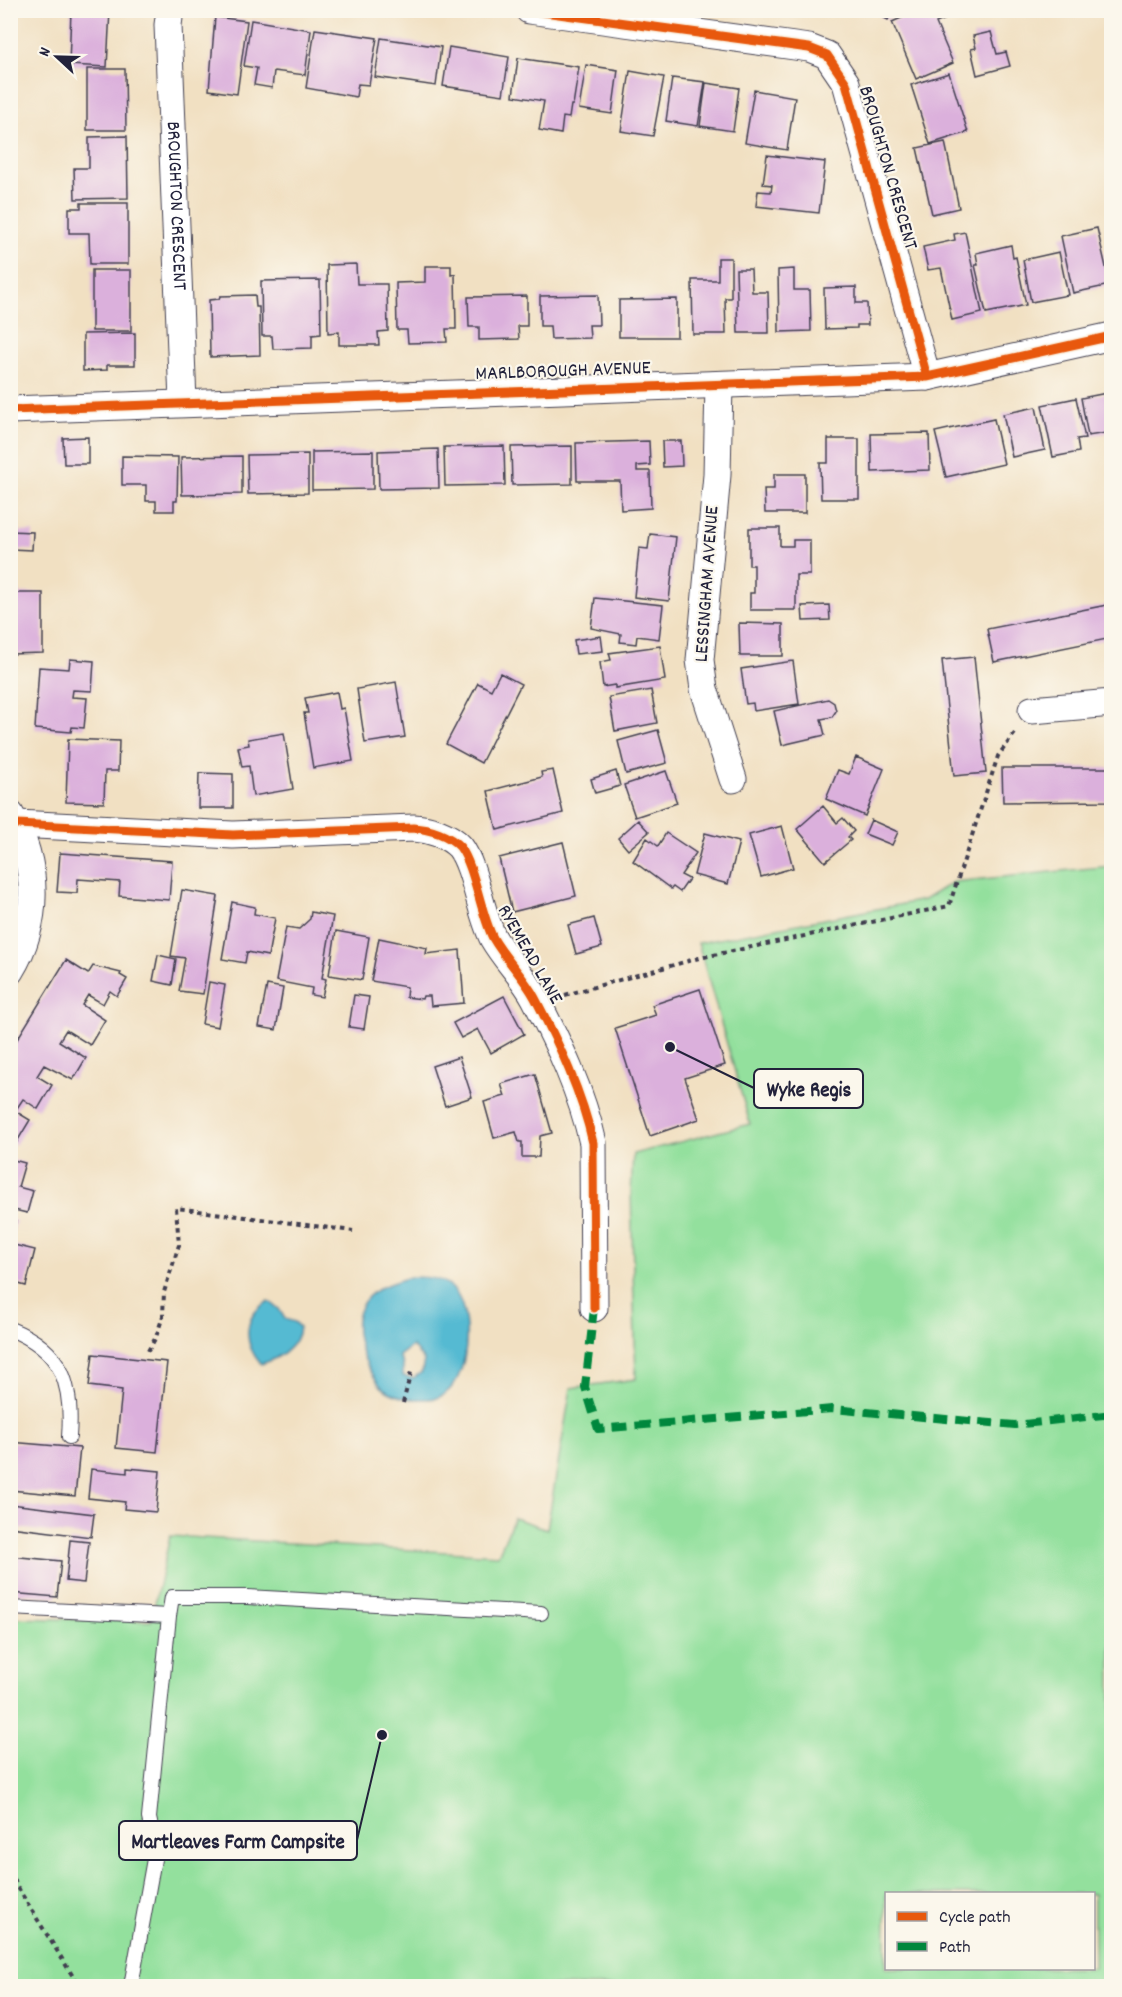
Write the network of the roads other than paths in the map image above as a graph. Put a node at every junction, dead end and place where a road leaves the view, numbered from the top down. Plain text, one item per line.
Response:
1 (170, 10) edge
2 (529, 10) edge
3 (1112, 336) edge
4 (927, 378) junction
5 (719, 385) junction
6 (183, 402) junction
7 (10, 410) edge
8 (1112, 703) edge
9 (1032, 710) road end
10 (733, 779) dead end
11 (14, 819) edge
12 (10, 971) edge
13 (594, 1308) dead end
14 (10, 1329) edge
15 (69, 1437) dead end
16 (10, 1608) edge
17 (541, 1613) dead end
18 (169, 1616) junction
19 (131, 1986) edge

1 - 6 street, BROUGHTON CRESCENT
2 - 4 street, BROUGHTON CRESCENT
3 - 4 street, MARLBOROUGH AVENUE
4 - 5 street, MARLBOROUGH AVENUE
5 - 6 street, MARLBOROUGH AVENUE
5 - 10 street, LESSINGHAM AVENUE
6 - 7 street, MARLBOROUGH AVENUE
8 - 9 street
11 - 12 street
11 - 13 street, RYEMEAD LANE
14 - 15 lane
16 - 18 lane
17 - 18 lane
18 - 19 lane

